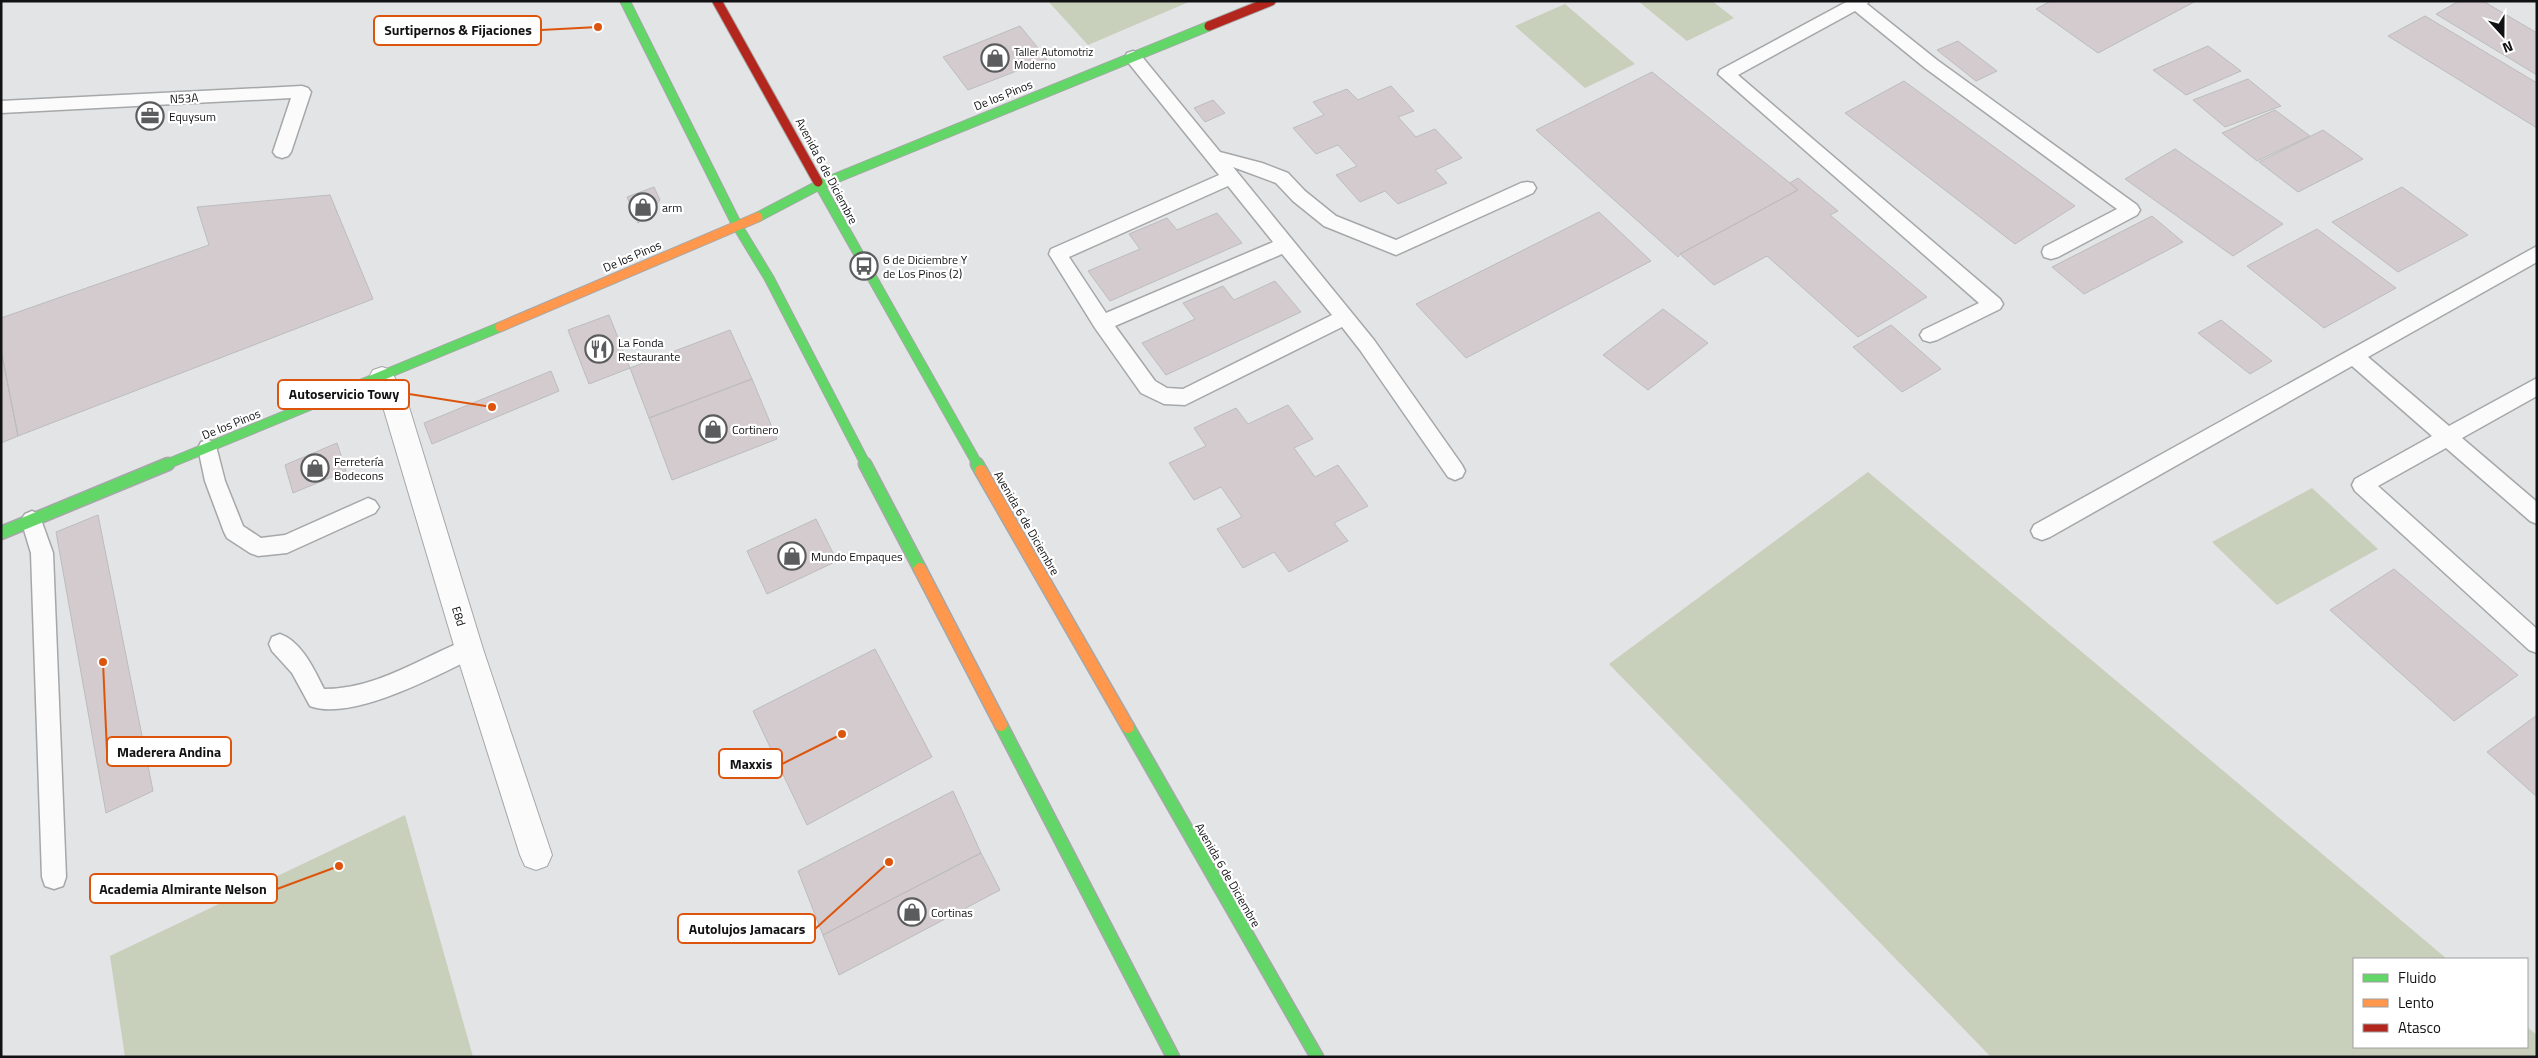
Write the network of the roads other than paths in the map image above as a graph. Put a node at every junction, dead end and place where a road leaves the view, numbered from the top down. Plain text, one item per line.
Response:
1 (625, 1) edge
2 (716, 1) edge
3 (1271, 1) edge
4 (1859, 3) edge
5 (1133, 57) junction
6 (1, 107) edge
7 (282, 152) dead end
8 (1216, 156) junction
9 (1232, 177) junction
10 (819, 185) junction
11 (1527, 188) dead end
12 (738, 227) junction
13 (1287, 244) junction
14 (2051, 252) dead end
15 (2537, 252) edge
16 (1345, 317) junction
17 (1102, 323) junction
18 (1930, 335) dead end
19 (2354, 356) junction
20 (382, 377) junction
21 (2537, 386) edge
22 (2448, 438) junction
23 (208, 448) junction
24 (1455, 471) dead end
25 (368, 507) dead end
26 (2537, 515) edge
27 (32, 520) junction
28 (2042, 531) dead end
29 (1, 533) edge
30 (2537, 643) edge
31 (280, 644) dead end
32 (469, 649) junction
33 (536, 855) dead end
34 (54, 878) dead end
35 (1172, 1057) edge
36 (1316, 1057) edge

1 - 12 main road
2 - 10 main road, Avenida 6 de Diciembre
3 - 5 main road, De los Pinos
4 - 14 lane
4 - 18 lane
5 - 8 lane
5 - 10 main road, De los Pinos
6 - 7 lane, N53A
8 - 9 lane
8 - 11 lane
9 - 13 lane
9 - 17 lane
10 - 12 main road, De los Pinos
10 - 36 main road, Avenida 6 de Diciembre
12 - 20 main road, De los Pinos
12 - 35 main road
13 - 16 lane
13 - 17 lane
15 - 19 lane
16 - 17 lane
16 - 24 lane
19 - 22 lane
19 - 28 lane
20 - 23 main road, De los Pinos
20 - 32 street, E8d
21 - 22 lane
22 - 26 lane
22 - 30 lane
23 - 25 lane
23 - 27 main road, De los Pinos
27 - 29 main road, De los Pinos
27 - 34 lane
31 - 32 lane
32 - 33 street, E8d

